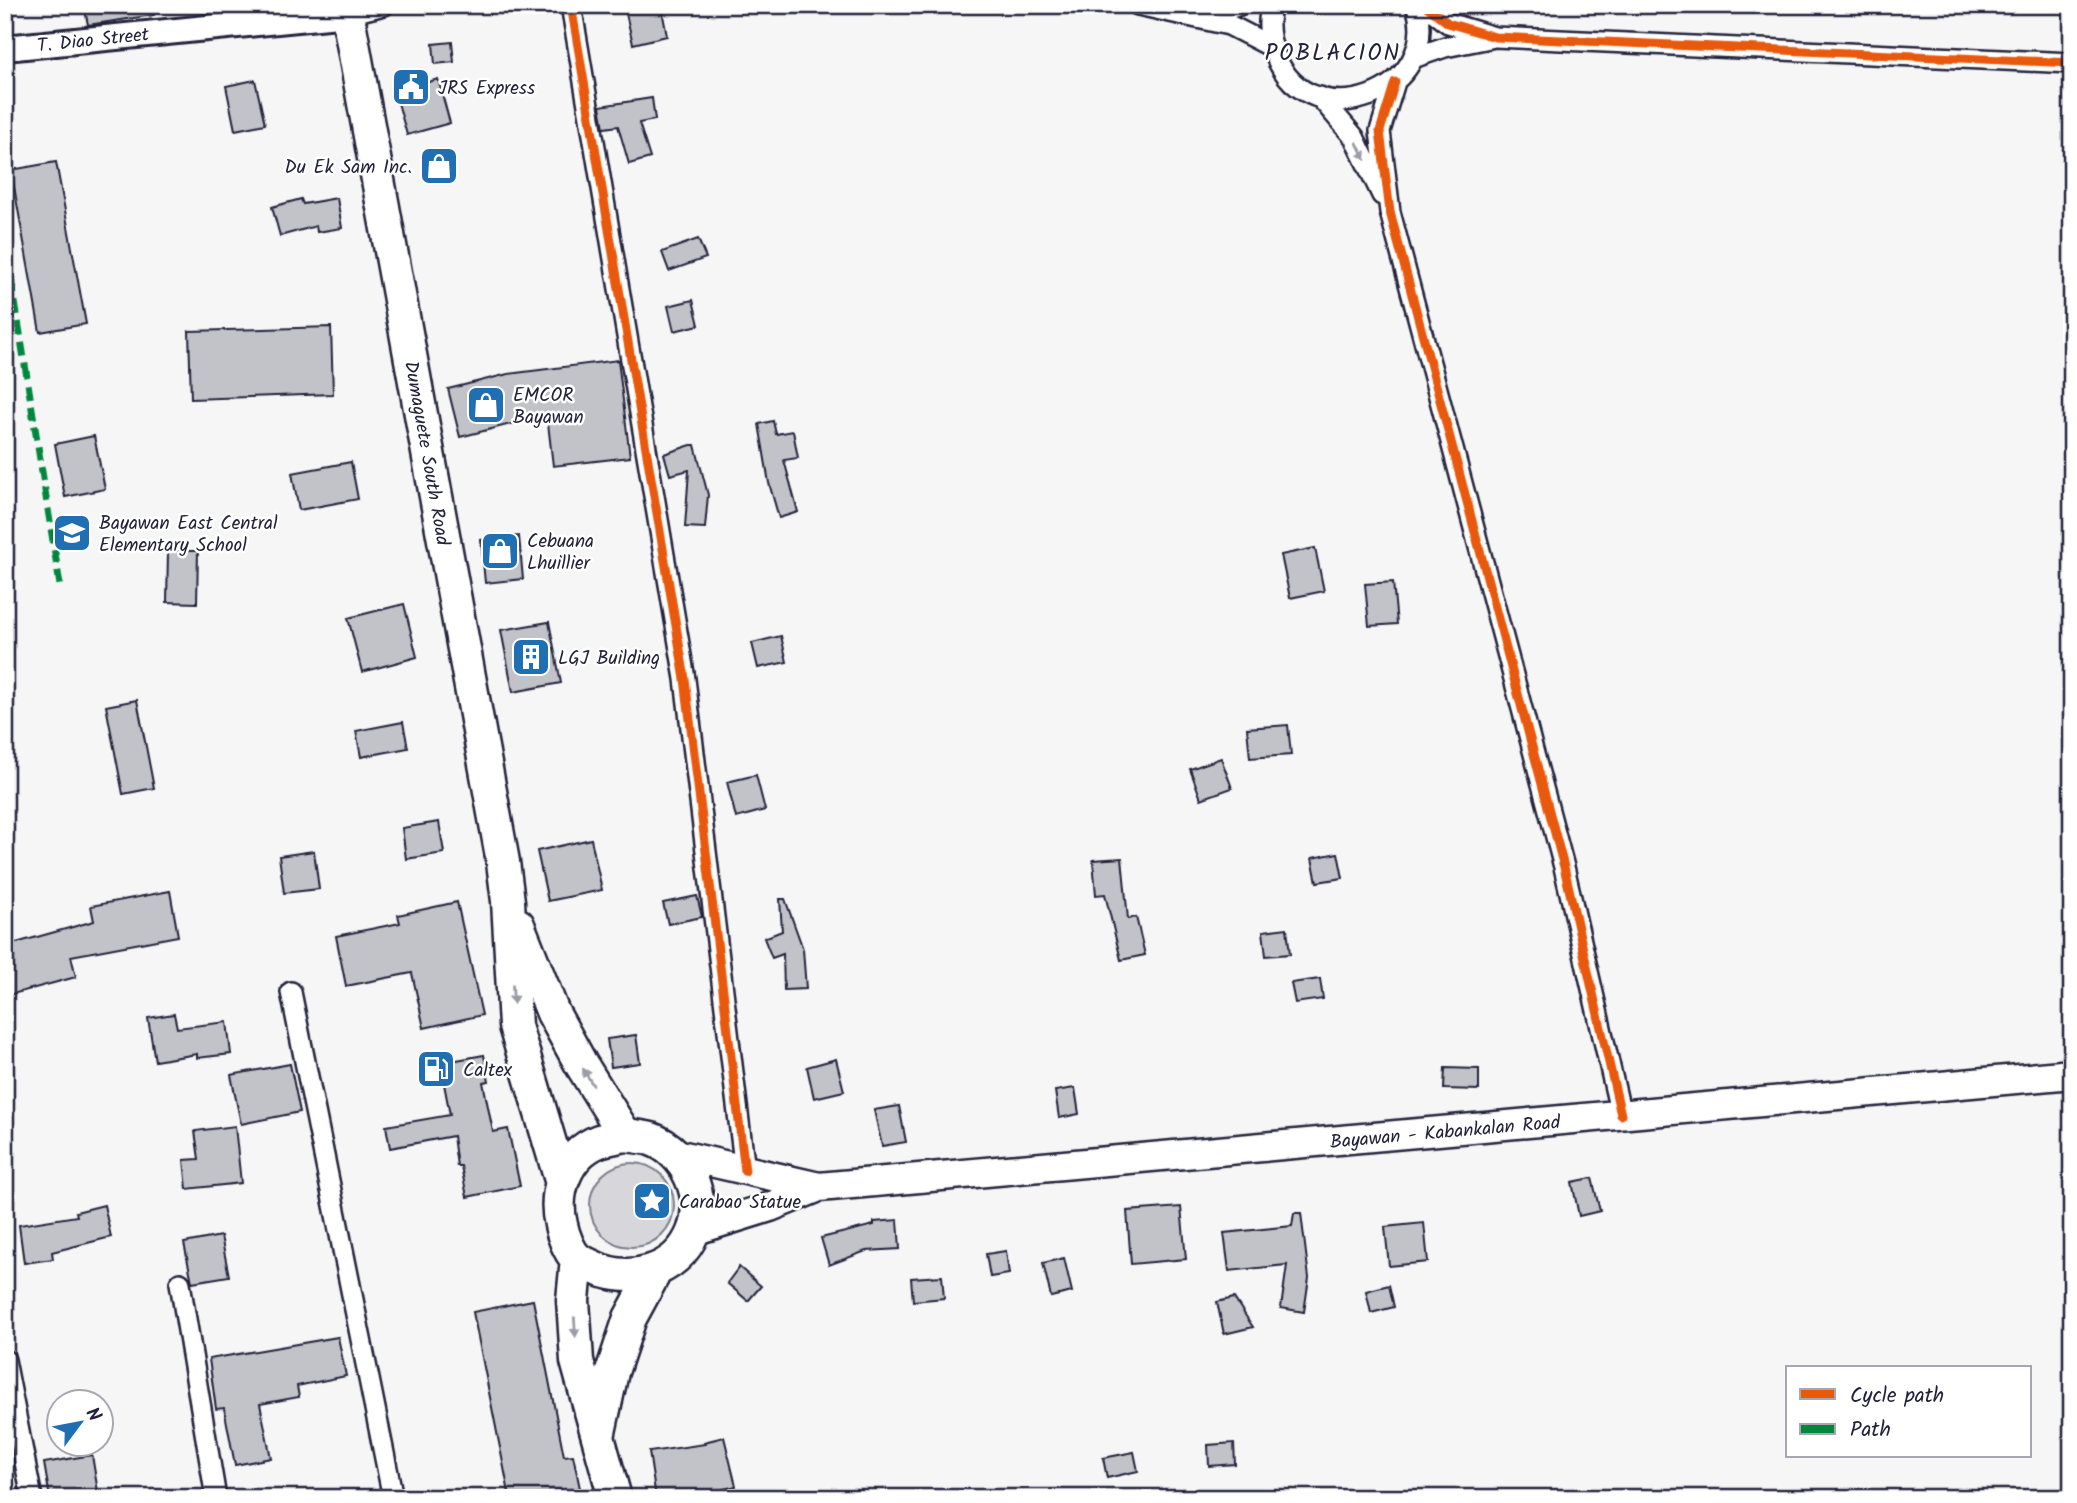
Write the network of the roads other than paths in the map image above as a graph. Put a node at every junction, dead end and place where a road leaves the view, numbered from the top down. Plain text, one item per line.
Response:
1 (384, 5) edge
2 (571, 5) edge
3 (1138, 5) edge
4 (1239, 5) edge
5 (1272, 5) edge
6 (1416, 5) edge
7 (1425, 5) edge
8 (347, 10) edge
9 (1172, 12) junction
10 (1495, 37) junction
11 (1272, 47) junction
12 (5, 48) edge
13 (1413, 58) junction
14 (2072, 63) edge
15 (1395, 82) junction
16 (1320, 97) junction
17 (1390, 212) junction
18 (508, 901) junction
19 (291, 992) dead end
20 (2072, 1074) edge
21 (1621, 1115) junction
22 (625, 1135) junction
23 (676, 1154) junction
24 (745, 1171) junction
25 (561, 1180) junction
26 (819, 1187) junction
27 (693, 1231) junction
28 (577, 1259) junction
29 (656, 1270) junction
30 (180, 1283) dead end
31 (5, 1360) edge
32 (598, 1437) junction
33 (32, 1498) edge
34 (216, 1498) edge
35 (393, 1498) edge
36 (615, 1498) edge

1 - 8 street
2 - 24 street
3 - 9 street
4 - 9 street
5 - 11 street
6 - 13 street
7 - 10 street
8 - 12 street, T. Diao Street
8 - 18 highway, Dumaguete South Road
9 - 11 street
10 - 13 street
10 - 14 street
11 - 16 street
13 - 15 street
15 - 16 street
15 - 17 street
16 -> 17 street
17 - 21 street
22 -> 18 highway, Dumaguete South Road
18 -> 25 highway, Dumaguete South Road
19 - 35 street
20 - 21 main road, Bayawan - Kabankalan Road
21 - 26 main road, Bayawan - Kabankalan Road
22 - 23 highway
22 - 25 highway
23 - 24 main road, Bayawan - Kabankalan Road
23 - 27 highway
24 - 26 main road, Bayawan - Kabankalan Road
25 - 28 highway
26 - 27 main road, Bayawan - Kabankalan Road
27 - 29 highway
28 - 29 highway
28 -> 32 highway
29 - 32 highway
30 - 34 street
31 - 33 street
32 - 36 highway

